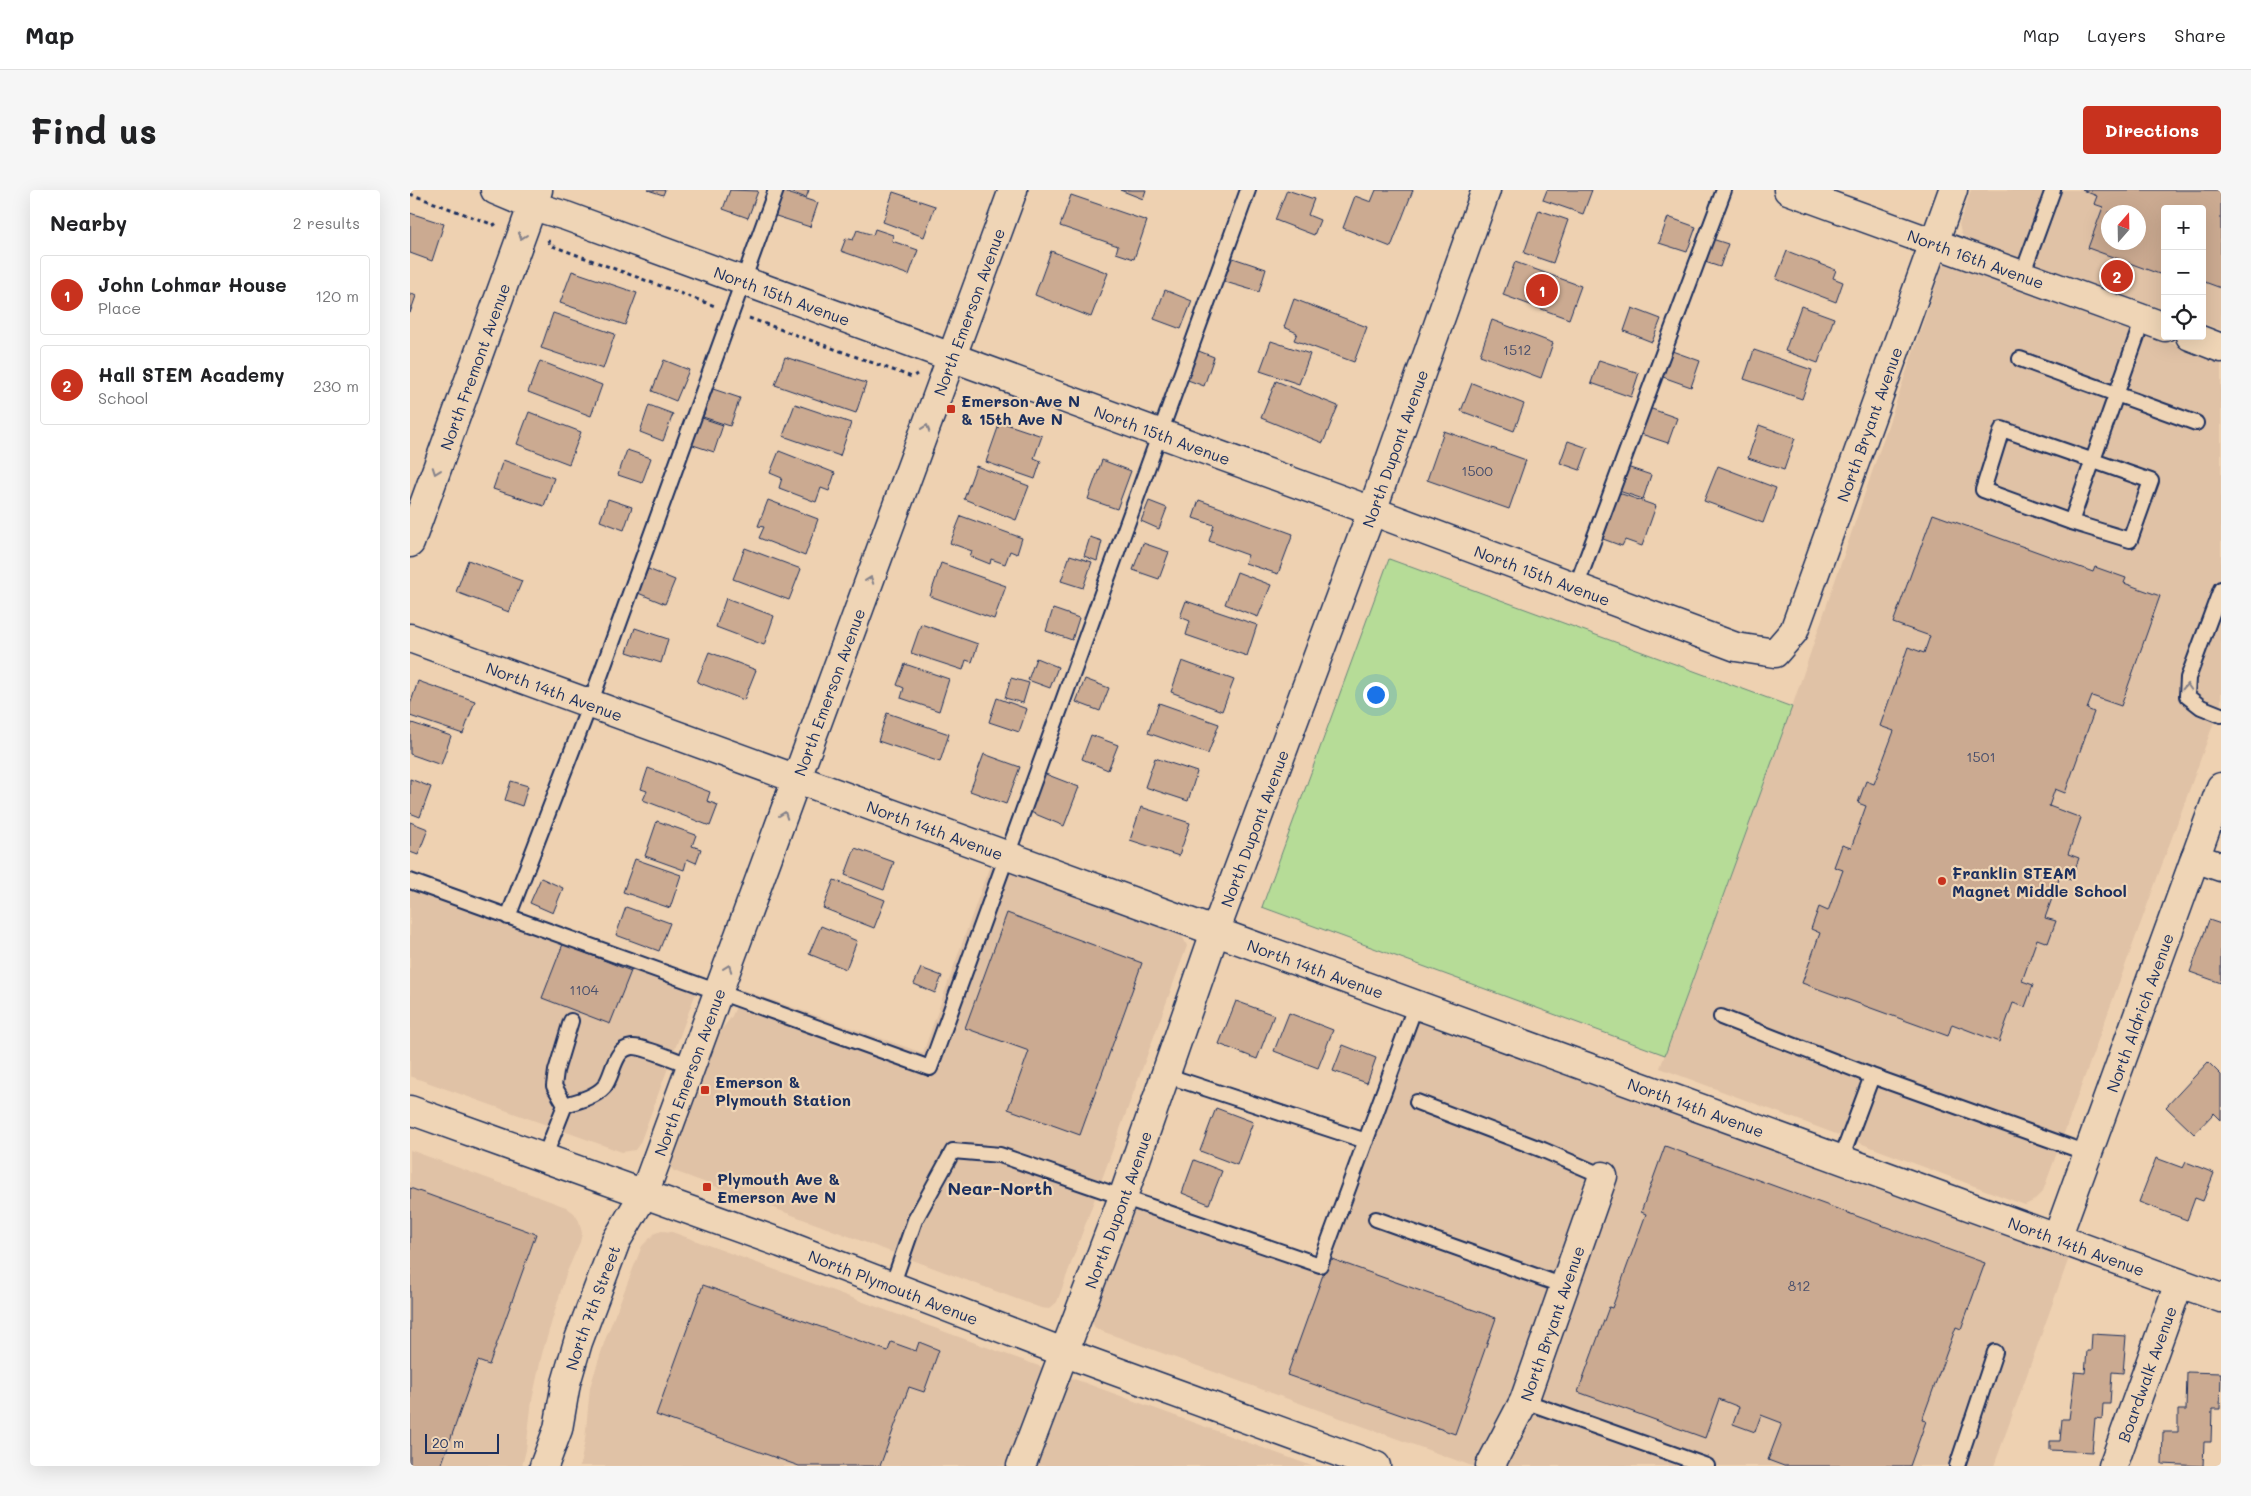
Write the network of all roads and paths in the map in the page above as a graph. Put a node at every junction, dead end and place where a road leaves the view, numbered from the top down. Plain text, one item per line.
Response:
1 (495, 190) edge
2 (776, 190) edge
3 (1013, 190) edge
4 (1248, 190) edge
5 (1486, 190) edge
6 (1724, 190) edge
7 (1788, 190) edge
8 (1953, 190) edge
9 (2053, 190) edge
10 (410, 194) edge
11 (536, 198) edge
12 (501, 220) dead end
13 (1933, 243) junction
14 (2022, 275) junction
15 (742, 280) junction
16 (2154, 323) edge
17 (2200, 340) edge
18 (2221, 348) edge
19 (952, 357) junction
20 (2020, 360) dead end
21 (2117, 394) junction
22 (2196, 423) dead end
23 (1161, 434) junction
24 (2093, 460) junction
25 (1372, 510) junction
26 (2071, 522) junction
27 (410, 543) edge
28 (1576, 587) junction
29 (2221, 589) edge
30 (410, 638) edge
31 (1775, 653) joint
32 (590, 704) junction
33 (2221, 715) edge
34 (797, 779) junction
35 (2221, 787) edge
36 (1007, 856) junction
37 (2195, 858) junction
38 (2221, 867) edge
39 (410, 881) edge
40 (508, 916) junction
41 (1215, 932) junction
42 (719, 993) junction
43 (1416, 1004) junction
44 (1721, 1017) dead end
45 (572, 1021) dead end
46 (692, 1066) junction
47 (1165, 1075) junction
48 (1872, 1076) junction
49 (1417, 1102) dead end
50 (565, 1105) junction
51 (410, 1110) edge
52 (1366, 1141) junction
53 (2087, 1153) junction
54 (544, 1158) junction
55 (1842, 1159) junction
56 (1603, 1176) joint
57 (644, 1194) junction
58 (1123, 1197) junction
59 (1376, 1219) dead end
60 (2057, 1238) junction
61 (2179, 1283) junction
62 (892, 1286) junction
63 (1564, 1286) junction
64 (2221, 1298) edge
65 (1063, 1352) junction
66 (1995, 1352) dead end
67 (1524, 1401) junction
68 (558, 1429) junction
69 (544, 1466) edge
70 (558, 1466) edge
71 (1021, 1466) edge
72 (1376, 1466) edge
73 (1490, 1466) edge
74 (1707, 1466) edge
75 (1957, 1466) edge
76 (2113, 1466) edge

1 - 11 street, North 15th Avenue
2 - 15 lane
3 - 19 street, North Emerson Avenue
4 - 23 lane
5 - 25 street, North Dupont Avenue
6 - 28 lane
7 - 13 street, North 16th Avenue
8 - 13 street, North Bryant Avenue
9 - 14 lane
10 - 12 path
11 - 15 street, North 15th Avenue
11 -> 27 street, North Fremont Avenue
13 - 14 street, North 16th Avenue
13 - 31 street, North Bryant Avenue
14 - 16 street, North 16th Avenue
15 - 19 street, North 15th Avenue
15 - 32 lane
16 - 21 lane
17 - 18 street
19 - 23 street, North 15th Avenue
34 -> 19 street, North Emerson Avenue
20 - 21 lane
21 - 22 lane
21 - 24 lane
23 - 25 street, North 15th Avenue
23 - 36 lane
24 - 26 lane
24 - 26 lane
24 - 26 lane
25 - 28 street, North 15th Avenue
25 - 41 street, North Dupont Avenue
28 - 31 street, North 15th Avenue
33 -> 29 lane
30 - 32 street, North 14th Avenue
32 - 34 street, North 14th Avenue
32 - 40 lane
34 - 36 street, North 14th Avenue
42 -> 34 street, North Emerson Avenue
35 - 37 street, North Aldrich Avenue
36 - 41 street, North 14th Avenue
36 - 42 lane
37 - 38 street
37 - 53 street, North Aldrich Avenue
39 - 40 lane
40 - 42 lane
41 - 43 street, North 14th Avenue
41 - 47 street, North Dupont Avenue
42 - 46 street, North Emerson Avenue
43 - 52 lane
43 - 55 street, North 14th Avenue
44 - 48 lane
45 - 50 lane
46 - 50 lane
46 - 57 street, North Emerson Avenue
47 - 52 lane
47 - 58 street, North Dupont Avenue
48 - 53 lane
48 - 55 lane
49 - 56 lane
50 - 54 lane
51 - 54 street, North Plymouth Avenue
52 - 58 lane
53 - 60 street, North Aldrich Avenue
54 - 57 street, North Plymouth Avenue
55 - 60 street, North 14th Avenue
56 - 63 street, North Bryant Avenue
57 - 62 street, North Plymouth Avenue
57 - 68 street, North 7th Street
58 - 62 lane
58 - 65 street, North Dupont Avenue
59 - 63 lane
60 - 61 street, North 14th Avenue
61 - 64 street, North 14th Avenue
61 - 76 street, Boardwalk Avenue
62 - 65 street, North Plymouth Avenue
63 - 67 street, North Bryant Avenue
65 - 71 street, North Dupont Avenue
65 - 72 street, North Plymouth Avenue
66 - 75 lane
67 - 73 street, North Bryant Avenue
67 - 74 lane
68 - 69 street, North 7th Street
68 - 70 street, North 7th Street

